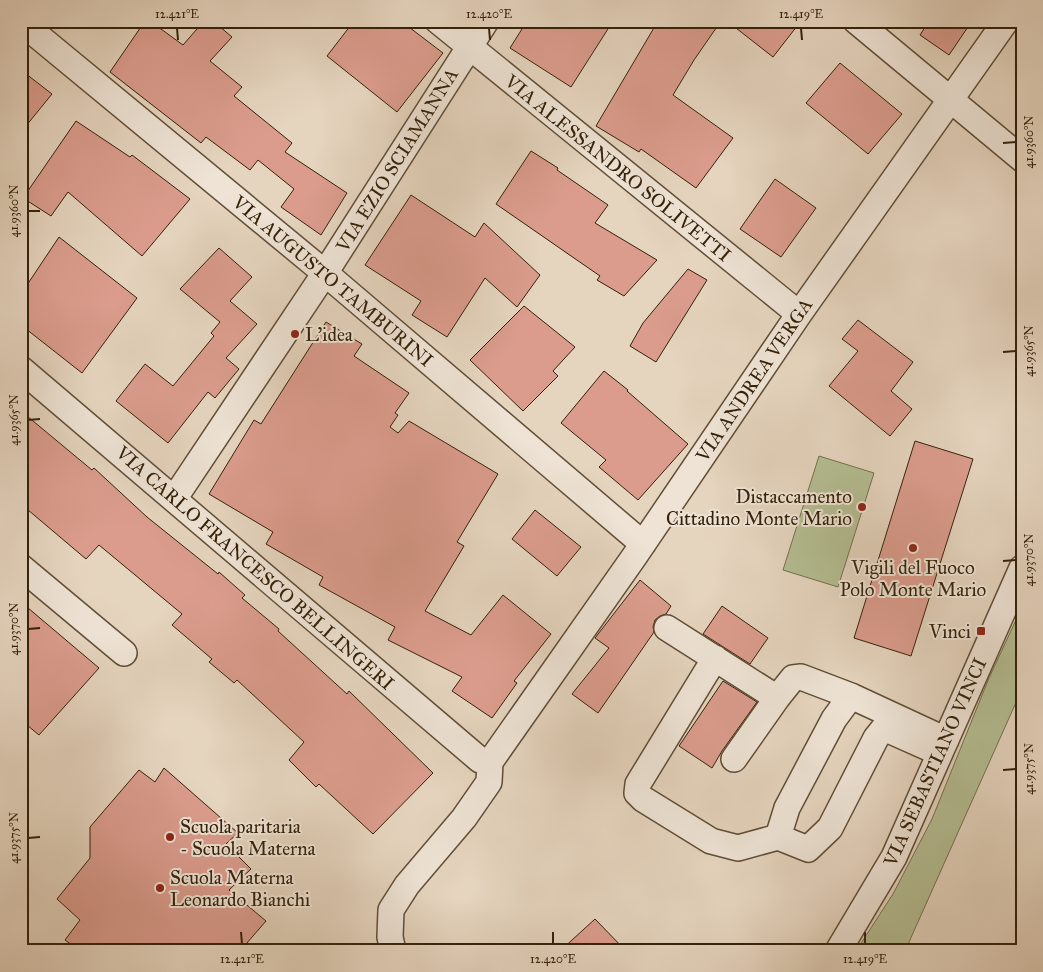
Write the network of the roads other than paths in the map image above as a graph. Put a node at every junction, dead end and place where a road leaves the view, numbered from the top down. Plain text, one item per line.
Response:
1 (438, 21) edge
2 (486, 21) edge
3 (856, 21) edge
4 (1006, 21) edge
5 (21, 22) edge
6 (469, 47) junction
7 (950, 100) junction
8 (1022, 159) edge
9 (325, 273) junction
10 (799, 314) junction
11 (21, 369) edge
12 (174, 499) junction
13 (643, 544) junction
14 (21, 567) edge
15 (1022, 568) edge
16 (667, 628) dead end
17 (124, 652) dead end
18 (715, 658) junction
19 (851, 696) junction
20 (777, 698) junction
21 (943, 747) junction
22 (734, 759) dead end
23 (490, 762) junction
24 (778, 837) junction
25 (393, 951) edge
26 (838, 951) edge

1 - 6 street, VIA ALESSANDRO SOLIVETTI
2 - 6 street, VIA EZIO SCIAMANNA
3 - 7 street
4 - 7 street, VIA ANDREA VERGA
5 - 9 street, VIA AUGUSTO TAMBURINI
6 - 9 street, VIA EZIO SCIAMANNA
6 - 10 street, VIA ALESSANDRO SOLIVETTI
7 - 8 street
7 - 10 street, VIA ANDREA VERGA
9 - 12 street, VIA EZIO SCIAMANNA
9 - 13 street, VIA AUGUSTO TAMBURINI
10 - 13 street, VIA ANDREA VERGA
11 - 12 street, VIA CARLO FRANCESCO BELLINGERI
12 - 23 street, VIA CARLO FRANCESCO BELLINGERI
13 - 23 street, VIA ANDREA VERGA
14 - 17 street
15 - 21 street, VIA SEBASTIANO VINCI
16 - 18 street
18 - 20 street
18 - 24 street
19 - 20 street
19 - 21 street
19 - 24 street
20 - 22 street
21 - 24 street
21 - 26 street, VIA SEBASTIANO VINCI
23 - 25 street, VIA ANDREA VERGA

